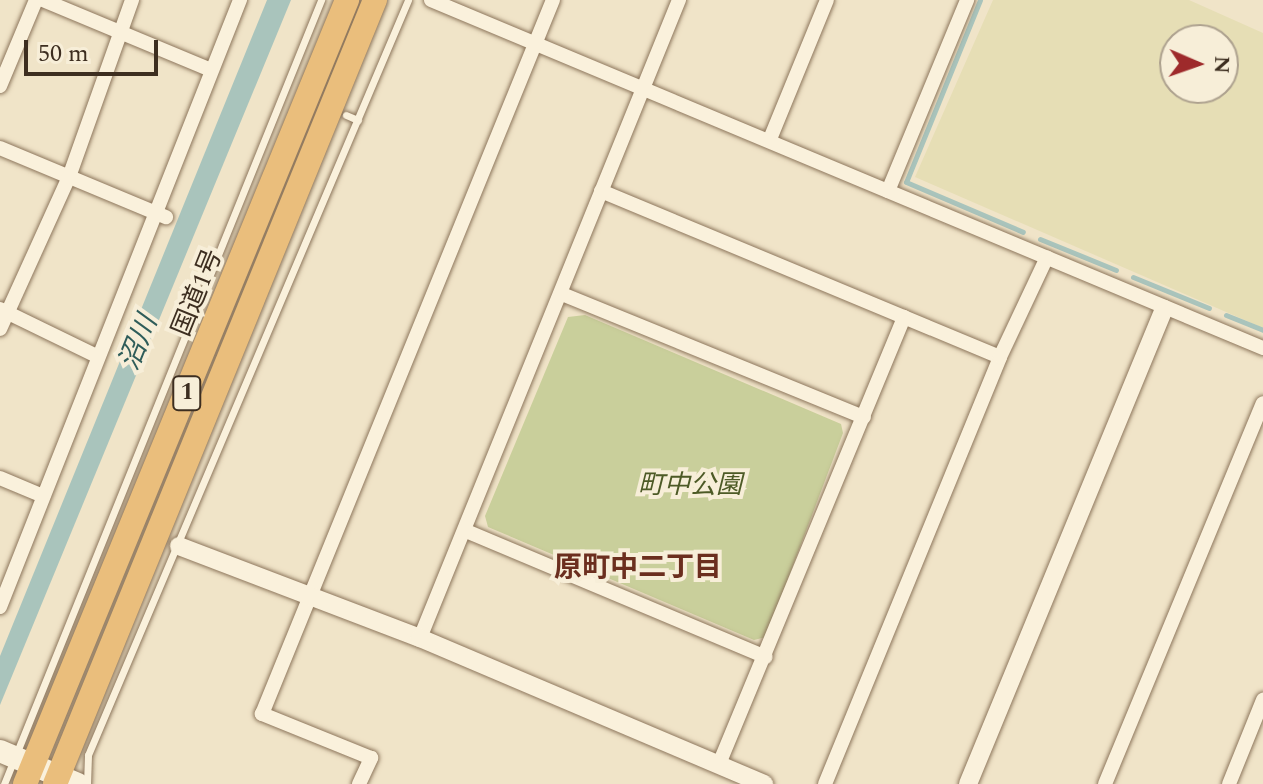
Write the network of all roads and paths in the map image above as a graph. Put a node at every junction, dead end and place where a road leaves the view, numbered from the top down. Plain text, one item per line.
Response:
1 (36, 0) edge
2 (43, 0) edge
3 (132, 0) edge
4 (240, 0) edge
5 (321, 0) edge
6 (347, 0) edge
7 (375, 0) edge
8 (408, 0) edge
9 (431, 0) edge
10 (553, 0) edge
11 (679, 0) edge
12 (827, 0) edge
13 (962, 2) edge
14 (118, 34) junction
15 (537, 44) junction
16 (211, 70) junction
17 (0, 86) edge
18 (285, 88) junction
19 (644, 90) junction
20 (297, 93) dead end
21 (346, 115) dead end
22 (358, 120) junction
23 (770, 139) junction
24 (0, 148) edge
25 (69, 177) junction
26 (601, 191) junction
27 (888, 191) junction
28 (159, 214) junction
29 (1047, 257) junction
30 (562, 294) junction
31 (1164, 309) junction
32 (4, 311) edge
33 (904, 317) junction
34 (0, 329) edge
35 (1263, 348) edge
36 (97, 356) junction
37 (1000, 357) junction
38 (1263, 403) edge
39 (864, 417) junction
40 (0, 478) edge
41 (43, 496) junction
42 (466, 531) junction
43 (179, 546) junction
44 (309, 595) junction
45 (0, 607) edge
46 (420, 638) junction
47 (766, 657) junction
48 (1263, 700) edge
49 (719, 764) junction
50 (18, 765) edge
51 (64, 781) edge
52 (4, 784) edge
53 (87, 784) edge
54 (359, 784) edge
55 (764, 784) edge
56 (825, 784) edge
57 (968, 784) edge
58 (1105, 784) edge
59 (1229, 784) edge

1 - 17 street
2 - 14 street
3 - 14 street
4 - 16 street
5 - 18 lane
6 - 50 highway, 国道1号 / 1
7 - 51 highway, 国道1号 / 1
8 - 22 lane
9 - 15 street
10 - 15 street
11 - 19 street
12 - 23 street
13 - 27 street
14 - 16 street
14 - 25 street
15 - 19 street
15 - 44 street
16 - 28 street
18 - 20 lane
18 - 50 lane
19 - 23 street
19 - 26 street
21 - 22 lane
22 - 43 lane
23 - 27 street
24 - 25 street
25 - 28 street
25 - 32 street
26 - 30 street
26 - 33 street
27 - 29 street
28 - 36 street
29 - 31 street
29 - 37 street
30 - 39 street
30 - 42 street
31 - 35 street
31 - 57 street
32 - 34 street
32 - 36 street
33 - 37 street
33 - 39 street
36 - 41 street
37 - 56 street
38 - 58 street
39 - 47 street
40 - 41 street
41 - 45 street
42 - 46 street
42 - 47 street
43 - 44 street
43 - 53 lane
44 - 46 street
44 - 54 street
46 - 49 street
47 - 49 street
48 - 59 street
49 - 55 street
50 - 51 main road
50 - 52 lane

